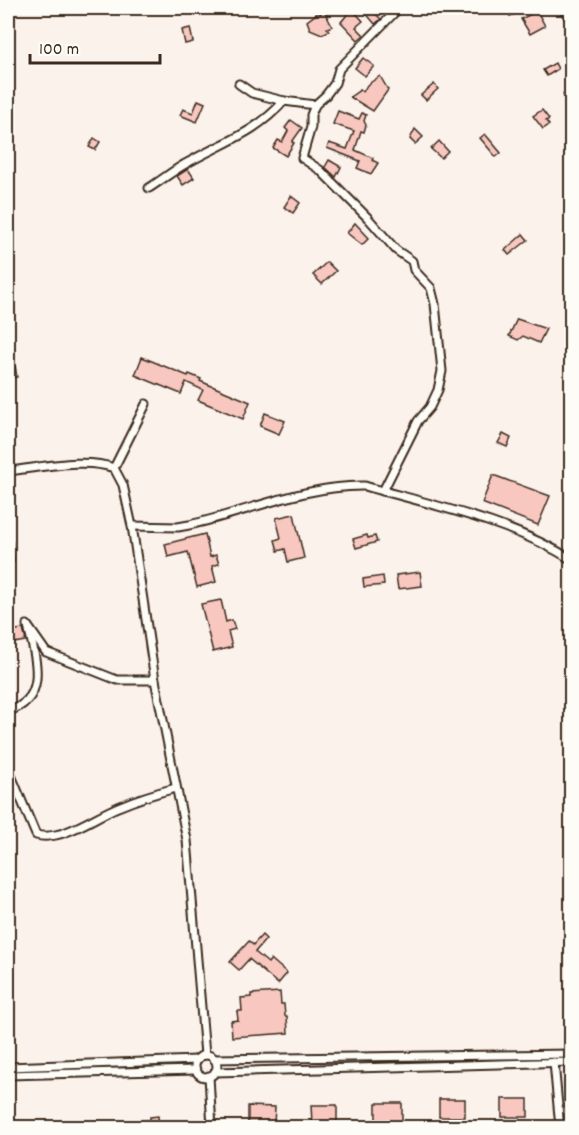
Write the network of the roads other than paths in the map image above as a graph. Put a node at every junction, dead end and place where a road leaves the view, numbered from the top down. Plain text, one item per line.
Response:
1 (407, 8) edge
2 (438, 8) edge
3 (455, 8) edge
4 (239, 84) dead end
5 (284, 101) junction
6 (315, 105) junction
7 (149, 188) dead end
8 (146, 404) dead end
9 (114, 468) junction
10 (8, 471) edge
11 (383, 491) junction
12 (132, 526) junction
13 (572, 560) edge
14 (155, 680) junction
15 (8, 711) edge
16 (8, 768) edge
17 (176, 788) junction
18 (572, 1054) edge
19 (205, 1055) junction
20 (214, 1059) junction
21 (197, 1060) junction
22 (554, 1062) junction
23 (572, 1062) edge
24 (8, 1067) edge
25 (196, 1070) junction
26 (212, 1074) junction
27 (8, 1075) edge
28 (212, 1128) edge
29 (560, 1128) edge

1 - 6 street
2 - 3 street
4 - 5 street
5 - 6 street
5 - 7 street
6 - 11 street
8 - 9 street
9 - 10 street
9 - 12 street
11 - 12 street
11 - 13 street
12 - 14 street
14 - 15 street
14 - 17 street
16 - 17 street
17 - 19 street
18 - 20 street
19 - 20 street
19 - 21 street
20 - 26 street
21 - 24 street
21 - 25 street
22 - 23 street
22 - 26 street
22 - 29 street
25 - 26 street
25 - 27 street
26 - 28 street

